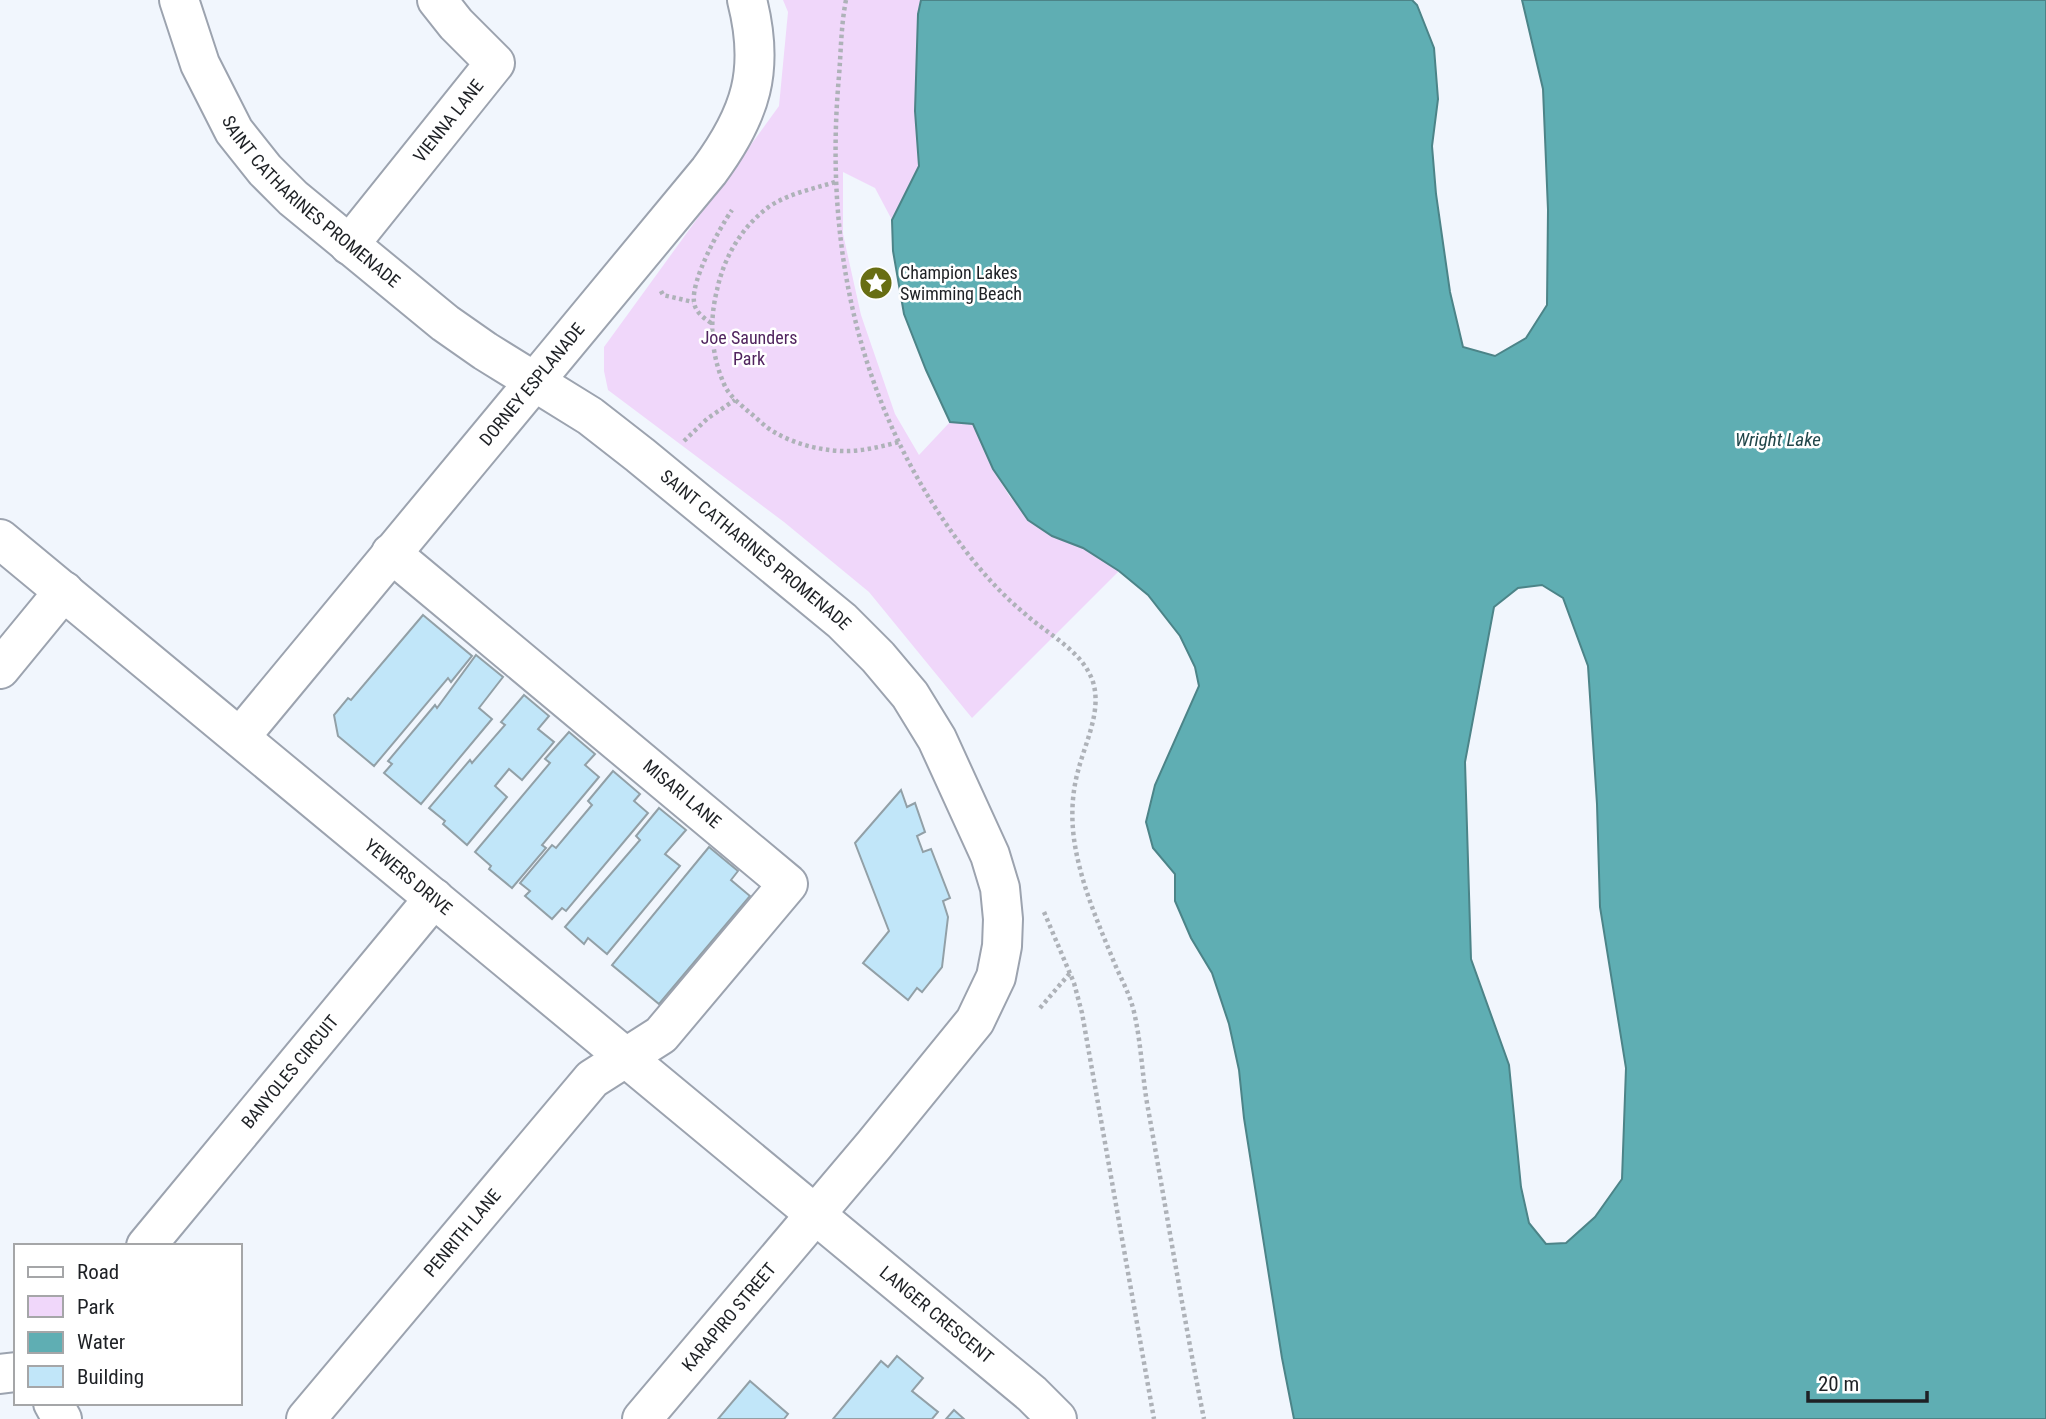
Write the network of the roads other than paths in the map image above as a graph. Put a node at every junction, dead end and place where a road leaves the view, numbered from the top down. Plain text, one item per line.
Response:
1 (179, 0) edge
2 (437, 0) edge
3 (747, 0) edge
4 (349, 245) junction
5 (533, 382) junction
6 (0, 539) edge
7 (391, 553) junction
8 (64, 591) junction
9 (0, 669) edge
10 (240, 737) junction
11 (434, 898) junction
12 (626, 1056) junction
13 (816, 1214) junction
14 (148, 1244) edge
15 (306, 1419) edge
16 (642, 1419) edge
17 (1057, 1419) edge

1 - 4 street, SAINT CATHARINES PROMENADE
2 - 4 street, VIENNA LANE
3 - 5 street, DORNEY ESPLANADE
4 - 5 street, SAINT CATHARINES PROMENADE
5 - 7 street, DORNEY ESPLANADE
5 - 13 street, SAINT CATHARINES PROMENADE
6 - 8 street, YEWERS DRIVE
7 - 10 street, DORNEY ESPLANADE
7 - 12 street, MISARI LANE
8 - 9 street
8 - 10 street, YEWERS DRIVE
10 - 11 street, YEWERS DRIVE
11 - 12 street, YEWERS DRIVE
11 - 14 street, BANYOLES CIRCUIT
12 - 13 street, YEWERS DRIVE
12 - 15 street, PENRITH LANE
13 - 16 street, KARAPIRO STREET
13 - 17 street, LANGER CRESCENT

